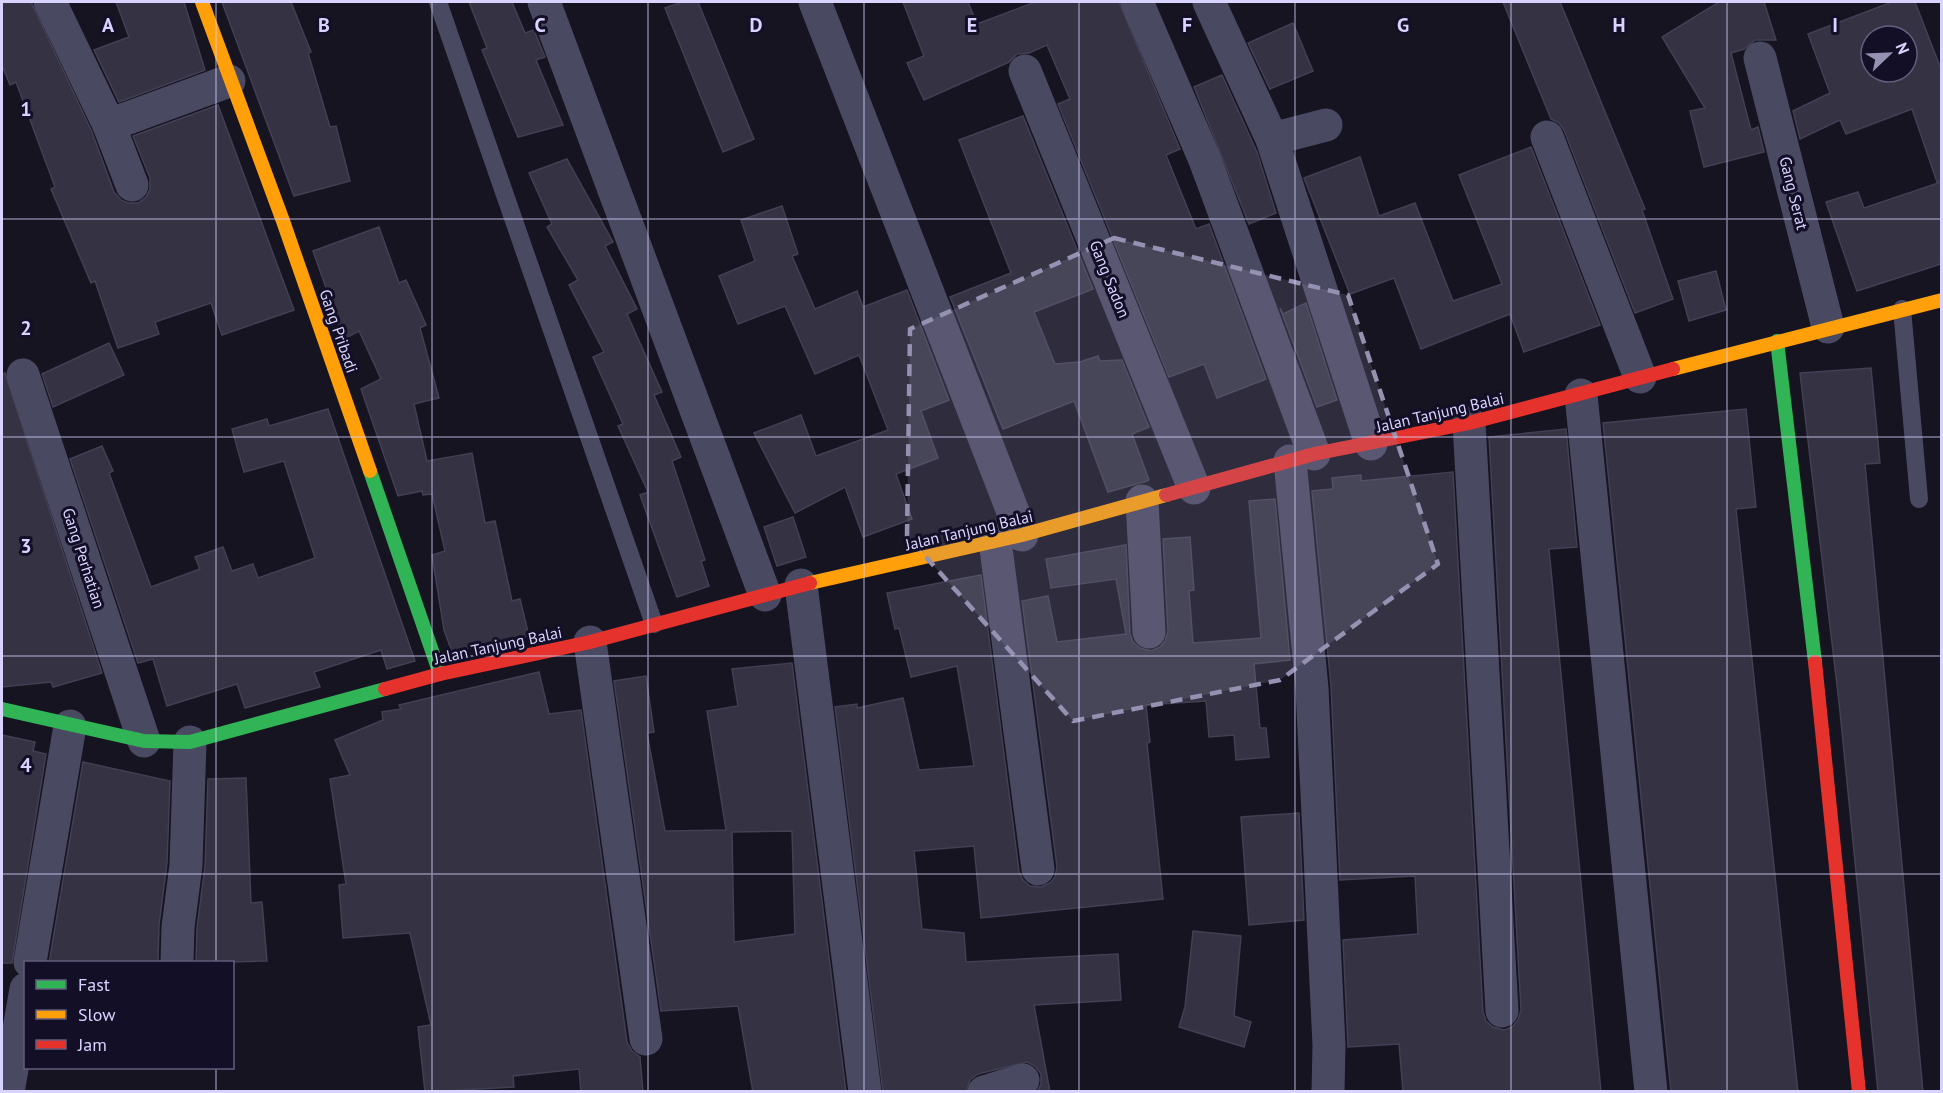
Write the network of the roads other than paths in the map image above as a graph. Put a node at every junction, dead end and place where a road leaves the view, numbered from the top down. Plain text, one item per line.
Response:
1 (50, 2) edge
2 (202, 2) edge
3 (438, 2) edge
4 (544, 2) edge
5 (815, 2) edge
6 (1137, 2) edge
7 (1209, 2) edge
8 (1760, 58) dead end
9 (1025, 71) dead end
10 (229, 81) junction
11 (109, 125) junction
12 (1326, 125) dead end
13 (1547, 137) dead end
14 (1272, 139) junction
15 (132, 185) dead end
16 (1941, 300) edge
17 (1902, 309) junction
18 (1828, 327) junction
19 (1777, 341) junction
20 (23, 375) dead end
21 (1641, 377) junction
22 (1581, 394) junction
23 (1469, 423) junction
24 (1371, 444) junction
25 (1302, 458) junction
26 (1194, 488) junction
27 (1919, 499) dead end
28 (1142, 501) junction
29 (1009, 538) junction
30 (801, 585) junction
31 (765, 595) junction
32 (654, 624) junction
33 (1149, 632) dead end
34 (590, 642) junction
35 (440, 674) junction
36 (2, 708) edge
37 (70, 726) junction
38 (144, 741) junction
39 (190, 742) junction
40 (1038, 869) dead end
41 (30, 961) edge
42 (177, 961) edge
43 (24, 1000) edge
44 (1502, 1011) dead end
45 (646, 1039) dead end
46 (1023, 1080) dead end
47 (8, 1092) edge
48 (864, 1092) edge
49 (984, 1092) edge
50 (1328, 1092) edge
51 (1651, 1092) edge
52 (1858, 1092) edge

1 - 11 street
2 - 10 street, Gang Pribadi
3 - 32 lane
4 - 31 street
5 - 29 street
6 - 25 street
7 - 14 street
8 - 18 street, Gang Serat
9 - 26 street, Gang Sadon
10 - 11 street
10 - 35 street, Gang Pribadi
11 - 15 street
12 - 14 street
13 - 21 street
14 - 24 street
16 - 17 street, Jalan Tanjung Balai
17 - 18 street, Jalan Tanjung Balai
17 - 27 lane
18 - 19 street, Jalan Tanjung Balai
19 - 21 street, Jalan Tanjung Balai
19 - 52 street
20 - 38 street, Gang Perhatian
21 - 22 street, Jalan Tanjung Balai
22 - 23 street, Jalan Tanjung Balai
22 - 51 street
23 - 24 street, Jalan Tanjung Balai
23 - 44 street
24 - 25 street, Jalan Tanjung Balai
25 - 26 street, Jalan Tanjung Balai
25 - 50 street
26 - 28 street, Jalan Tanjung Balai
28 - 29 street, Jalan Tanjung Balai
28 - 33 street
29 - 30 street, Jalan Tanjung Balai
29 - 40 street
30 - 31 street, Jalan Tanjung Balai
30 - 48 street
31 - 32 street, Jalan Tanjung Balai
32 - 34 street, Jalan Tanjung Balai
34 - 35 street, Jalan Tanjung Balai
34 - 45 street
35 - 39 street, Jalan Tanjung Balai
36 - 37 street, Jalan Tanjung Balai
37 - 38 street, Jalan Tanjung Balai
37 - 41 street
38 - 39 street, Jalan Tanjung Balai
39 - 42 street
43 - 47 street
46 - 49 street

